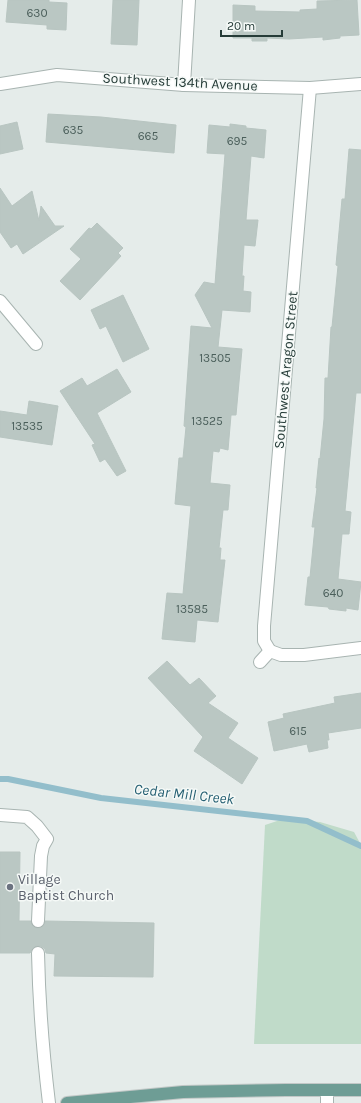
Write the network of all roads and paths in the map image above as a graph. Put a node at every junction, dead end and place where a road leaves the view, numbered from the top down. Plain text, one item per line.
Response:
1 (189, 0) edge
2 (0, 84) edge
3 (361, 84) edge
4 (184, 85) junction
5 (310, 88) junction
6 (0, 301) edge
7 (36, 344) dead end
8 (361, 648) edge
9 (270, 651) junction
10 (260, 662) dead end
11 (0, 815) edge
12 (38, 921) dead end
13 (38, 953) dead end
14 (327, 1090) junction
15 (361, 1090) edge
16 (49, 1103) edge
17 (67, 1103) edge
18 (326, 1103) edge

1 - 4 street
2 - 4 street, Southwest 134th Avenue
3 - 5 street, Southwest 134th Avenue
4 - 5 street, Southwest 134th Avenue
5 - 9 street, Southwest Aragon Street
6 - 7 street
8 - 9 street
9 - 10 street
11 - 12 street
13 - 16 street
14 - 15 main road
14 - 17 main road
14 - 18 street

